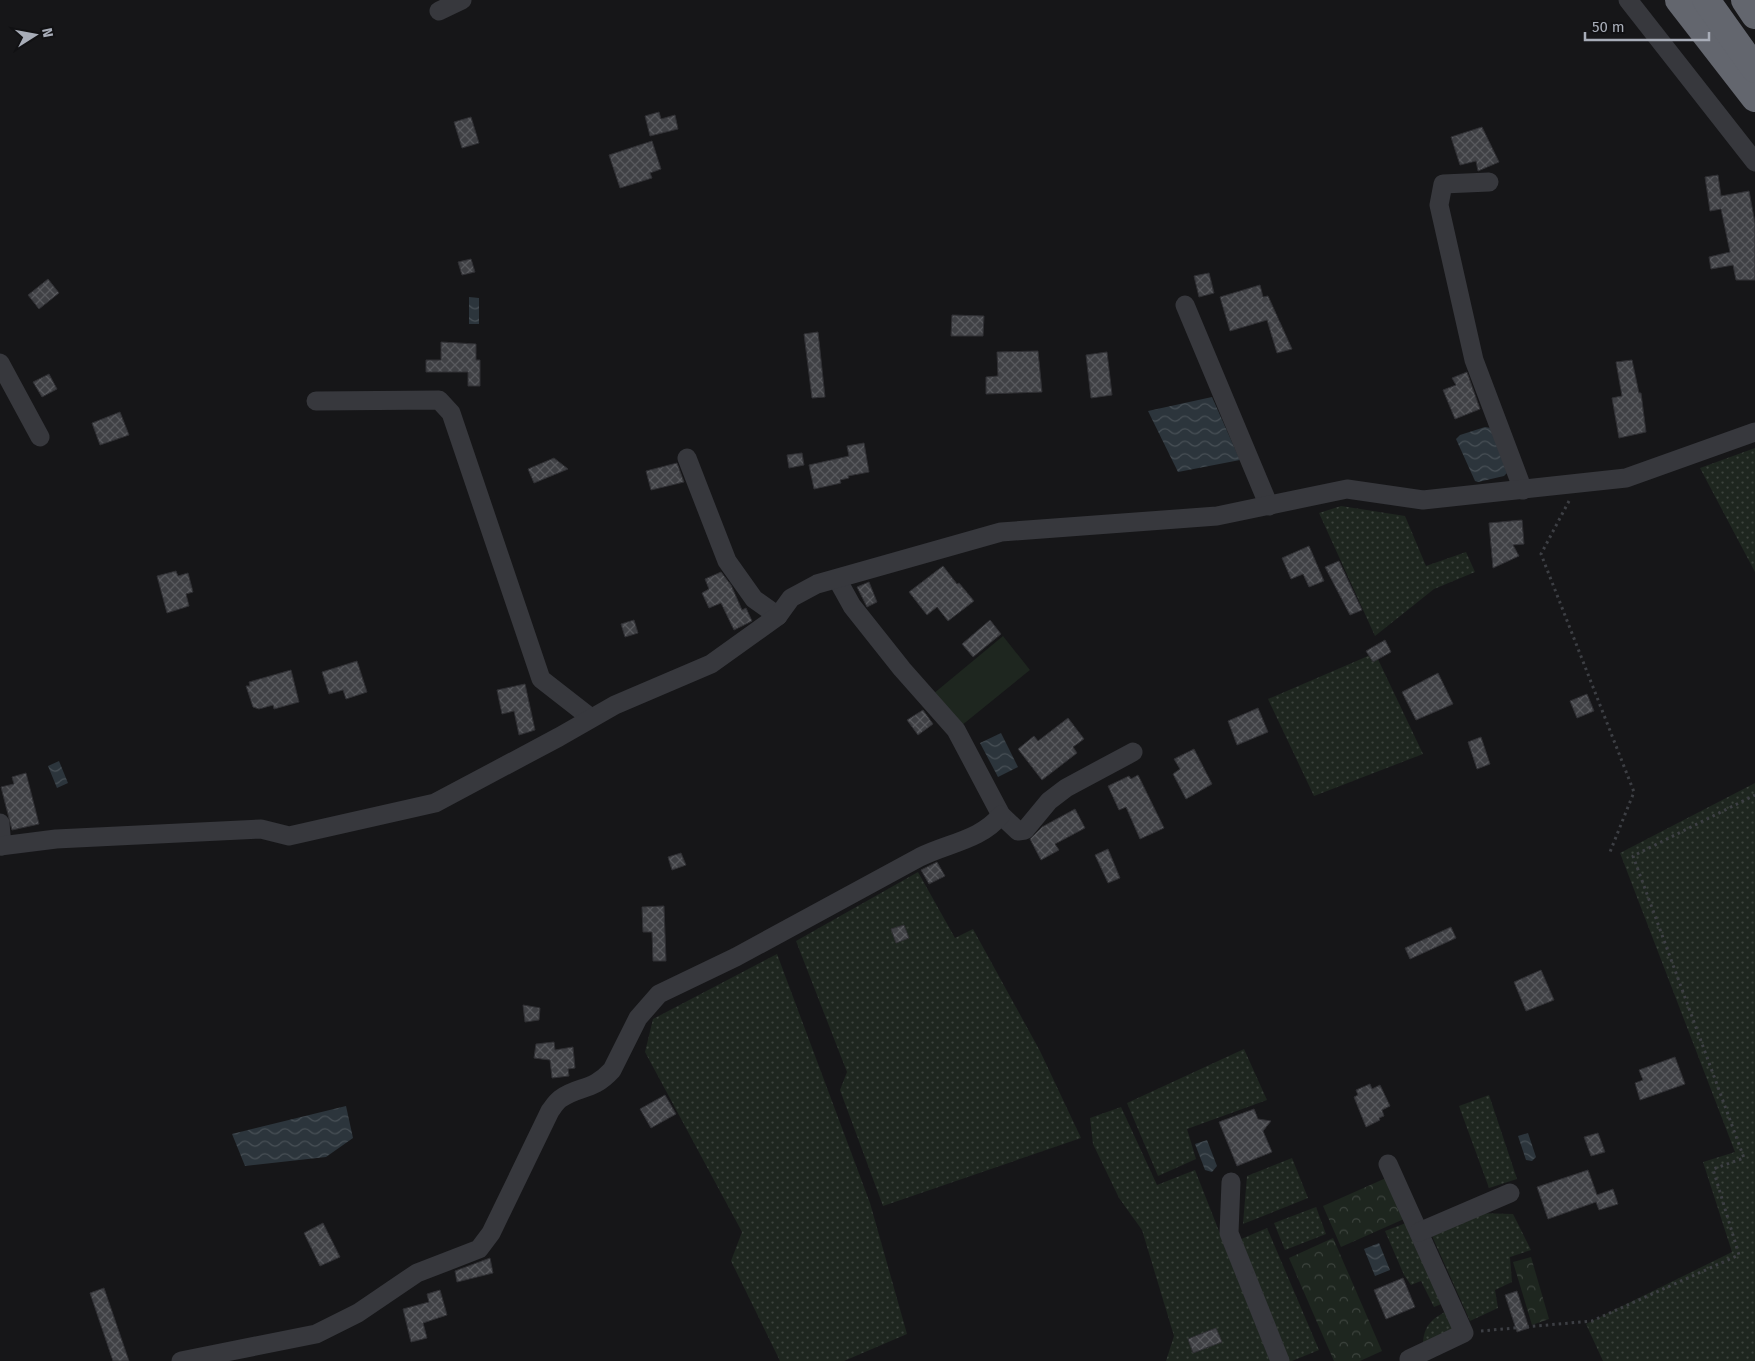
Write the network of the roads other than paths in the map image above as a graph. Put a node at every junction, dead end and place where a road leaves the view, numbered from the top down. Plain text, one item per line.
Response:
1 (462, 0) edge
2 (1628, 0) edge
3 (1679, 0) edge
4 (1706, 0) edge
5 (1745, 0) edge
6 (439, 11) dead end
7 (1755, 15) edge
8 (1755, 69) edge
9 (1755, 98) edge
10 (1755, 162) edge
11 (1489, 182) dead end
12 (1184, 305) dead end
13 (0, 363) edge
14 (316, 401) dead end
15 (1755, 432) edge
16 (40, 437) dead end
17 (687, 458) dead end
18 (1523, 490) junction
19 (1269, 506) junction
20 (837, 578) junction
21 (778, 616) junction
22 (591, 718) junction
23 (1133, 752) dead end
24 (1002, 815) junction
25 (0, 823) edge
26 (1, 846) edge
27 (1388, 1164) dead end
28 (1231, 1182) dead end
29 (1510, 1194) dead end
30 (1419, 1232) junction
31 (1409, 1360) edge
32 (181, 1361) edge
33 (1280, 1361) edge

1 - 6 street
2 - 10 street
3 - 9 highway
4 - 8 highway
5 - 7 highway
11 - 18 street
12 - 19 street
13 - 16 street
14 - 22 street
15 - 18 street
17 - 21 street
18 - 19 street
19 - 20 street
20 - 21 street
20 - 24 street
21 - 22 street
22 - 26 street
23 - 24 street
24 - 32 street
25 - 26 street
27 - 30 street
28 - 33 street
29 - 30 street
30 - 31 street

